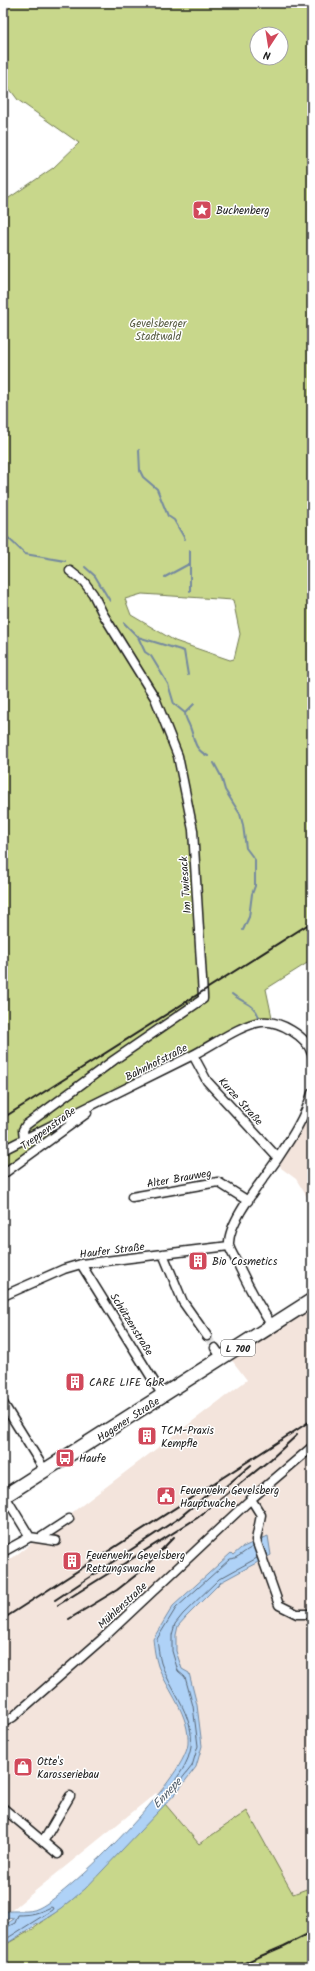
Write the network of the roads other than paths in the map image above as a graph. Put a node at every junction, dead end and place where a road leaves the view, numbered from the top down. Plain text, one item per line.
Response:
1 (70, 571) dead end
2 (311, 1049) edge
3 (193, 1055) junction
4 (312, 1093) edge
5 (105, 1100) junction
6 (24, 1140) junction
7 (3, 1150) edge
8 (278, 1158) junction
9 (3, 1174) edge
10 (132, 1197) dead end
11 (248, 1201) junction
12 (229, 1246) junction
13 (163, 1254) junction
14 (81, 1264) junction
15 (3, 1296) edge
16 (312, 1300) edge
17 (272, 1326) junction
18 (207, 1336) tunnel mouth
19 (163, 1396) junction
20 (3, 1403) edge
21 (312, 1448) edge
22 (44, 1469) junction
23 (4, 1496) edge
24 (251, 1498) junction
25 (69, 1519) dead end
26 (30, 1537) junction
27 (40, 1538) junction
28 (56, 1541) dead end
29 (3, 1552) edge
30 (312, 1614) edge
31 (3, 1723) edge
32 (70, 1796) dead end
33 (3, 1808) edge
34 (43, 1842) junction
35 (58, 1854) dead end

1 - 6 street, Im Twiesack
2 - 3 street, Bahnhofstraße
3 - 5 street, Bahnhofstraße
3 - 8 street, Kurze Straße
4 - 8 street
5 - 6 street, Bahnhofstraße
5 - 9 street, Treppenstraße
6 - 7 street, Bahnhofstraße
8 - 11 street
10 - 11 street, Alter Brauweg
11 - 12 street
12 - 13 street, Haufer Straße
12 - 17 street
13 - 14 street, Haufer Straße
13 - 18 street
14 - 15 street, Haufer Straße
14 - 19 street, Schützenstraße
16 - 17 main road, Hagener Straße / L 700
17 - 19 main road, Hagener Straße / L 700
19 - 22 main road, Hagener Straße / L 700
20 - 22 street
21 - 24 street, Mühlenstraße
22 - 23 main road, Hagener Straße / L 700
23 - 26 street
24 - 30 street
24 - 31 street, Mühlenstraße
25 - 27 street
26 - 27 street
26 - 29 street
27 - 28 street
32 - 34 street
33 - 34 street
34 - 35 street

